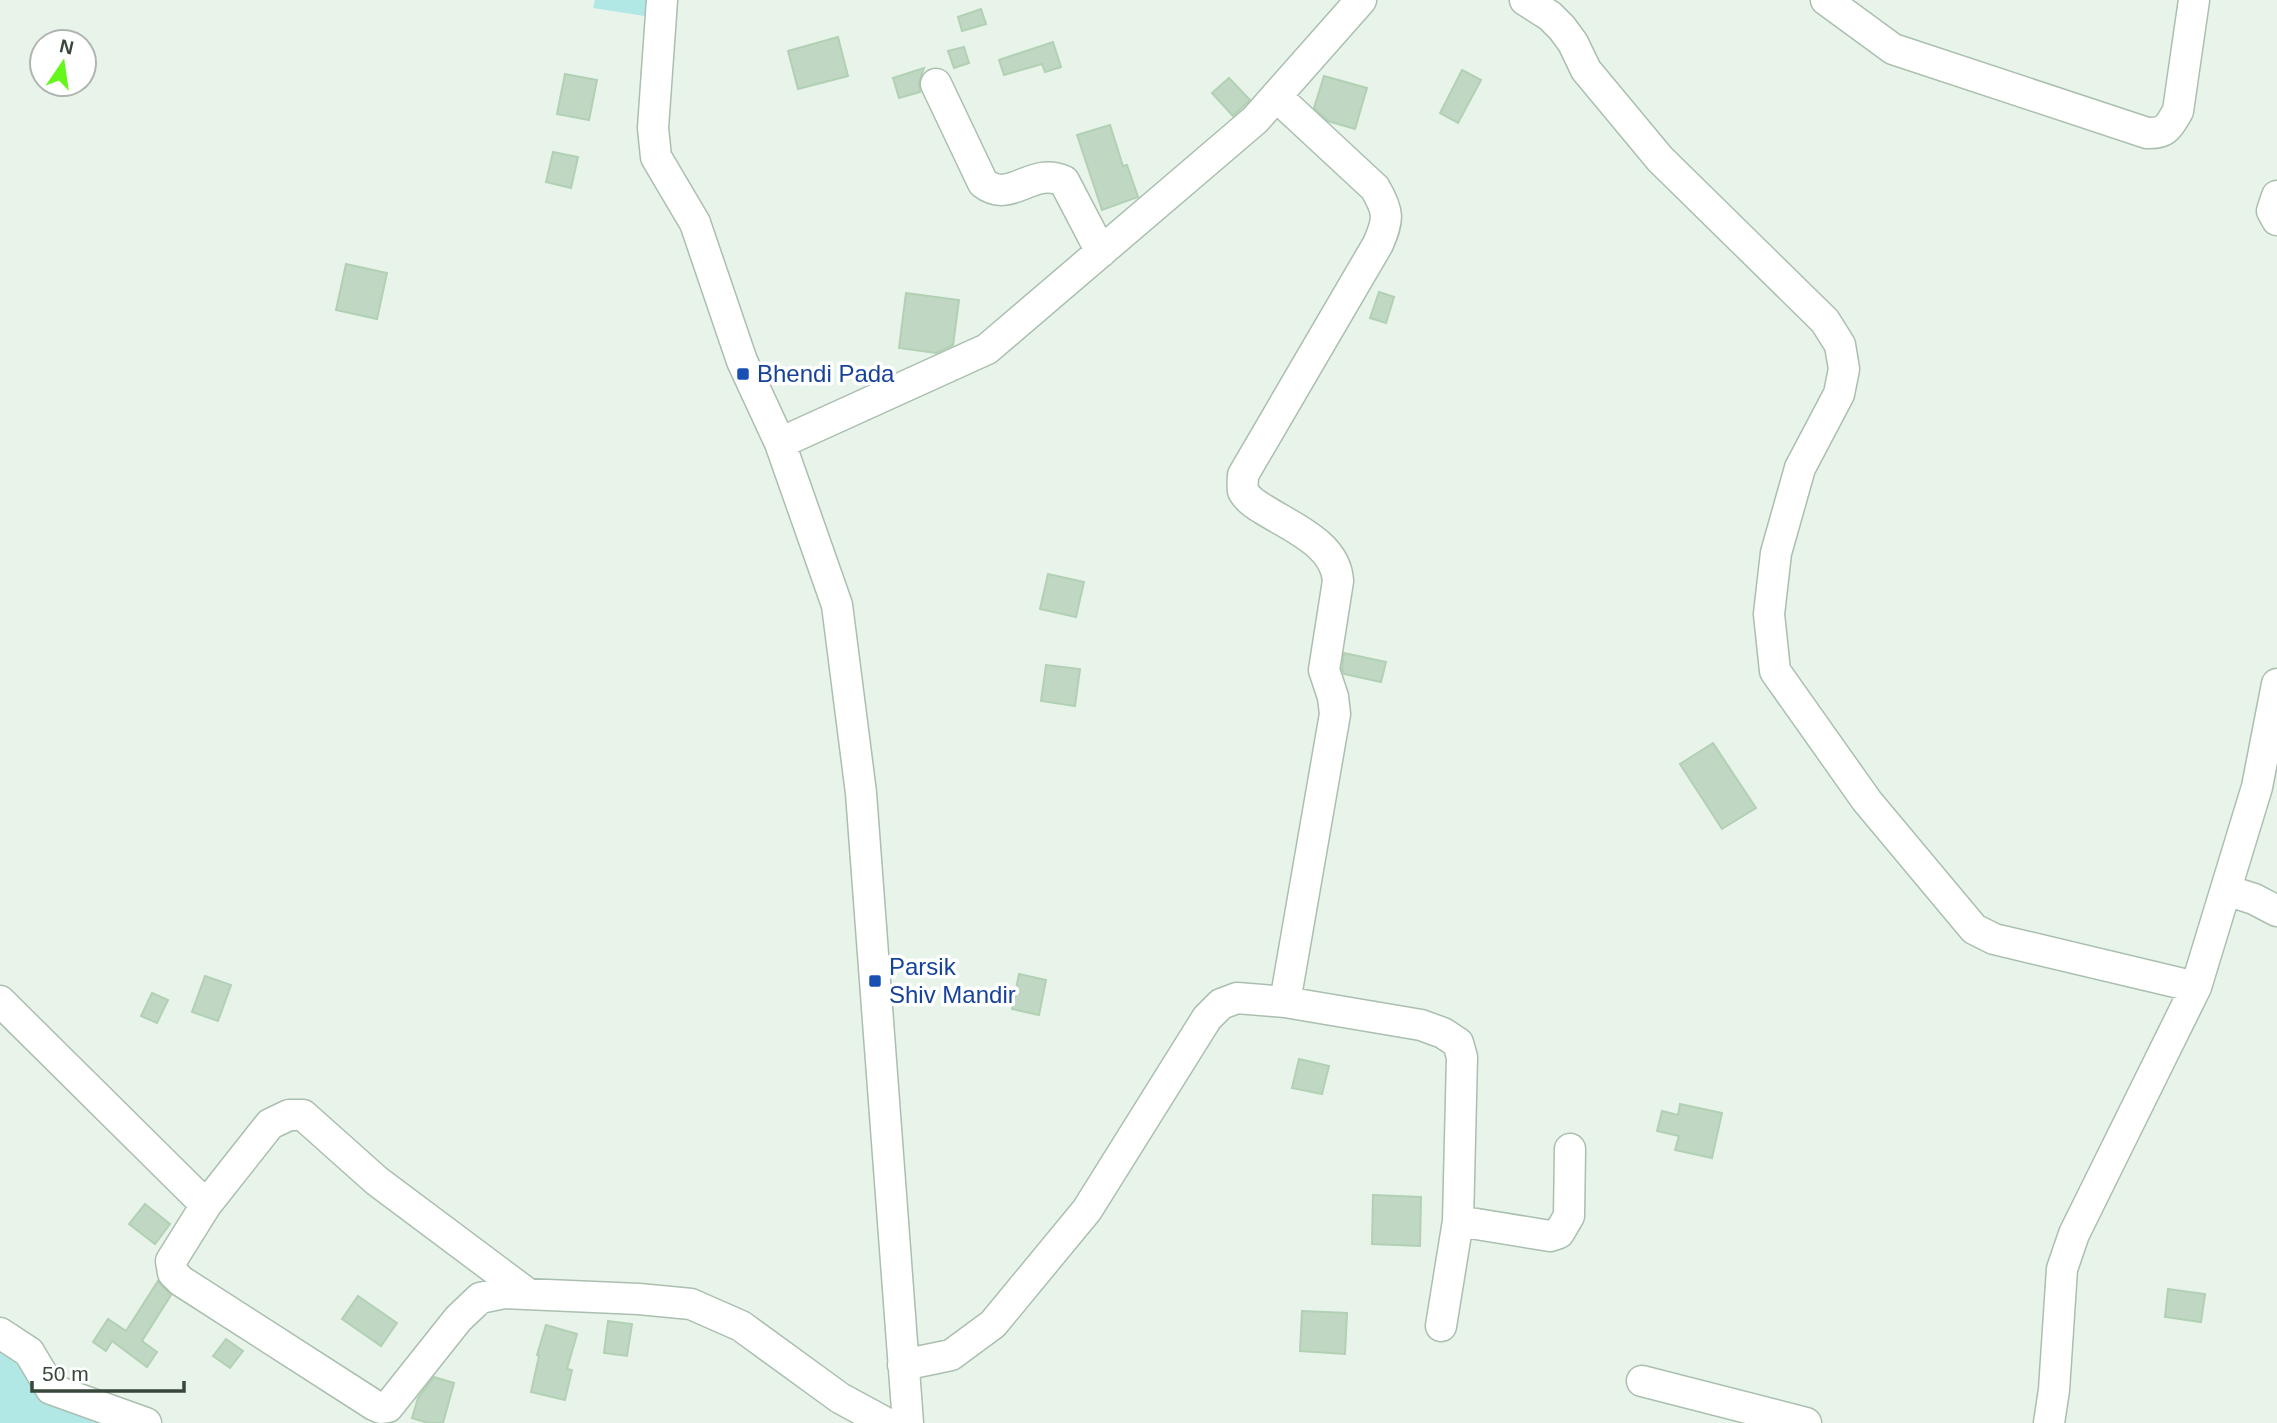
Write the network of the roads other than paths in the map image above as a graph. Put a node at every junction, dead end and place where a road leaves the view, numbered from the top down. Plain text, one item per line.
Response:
1 (662, 0) edge
2 (1361, 0) edge
3 (1525, 0) edge
4 (1826, 0) edge
5 (2194, 0) edge
6 (936, 84) dead end
7 (1276, 96) junction
8 (2277, 196) edge
9 (2277, 220) edge
10 (1101, 251) junction
11 (780, 443) junction
12 (2277, 684) edge
13 (2226, 890) junction
14 (2277, 911) edge
15 (2196, 987) junction
16 (0, 1001) edge
17 (1285, 1002) junction
18 (1570, 1149) dead end
19 (206, 1205) junction
20 (1458, 1221) junction
21 (527, 1294) junction
22 (1441, 1326) dead end
23 (0, 1333) edge
24 (904, 1365) junction
25 (1642, 1381) dead end
26 (383, 1416) edge
27 (146, 1423) edge
28 (886, 1423) edge
29 (908, 1423) edge
30 (1806, 1423) edge
31 (2049, 1423) edge

1 - 11 street
2 - 7 street
3 - 15 street
4 - 5 street
6 - 10 street
7 - 10 street
7 - 17 street
8 - 9 street
10 - 11 street
11 - 24 street
12 - 13 street
13 - 14 street
13 - 15 street
15 - 31 street
16 - 19 street
17 - 20 street
17 - 24 street
18 - 20 street
19 - 21 street
19 - 26 street
20 - 22 street
21 - 26 street
21 - 28 street
23 - 27 street
24 - 29 street
25 - 30 street

